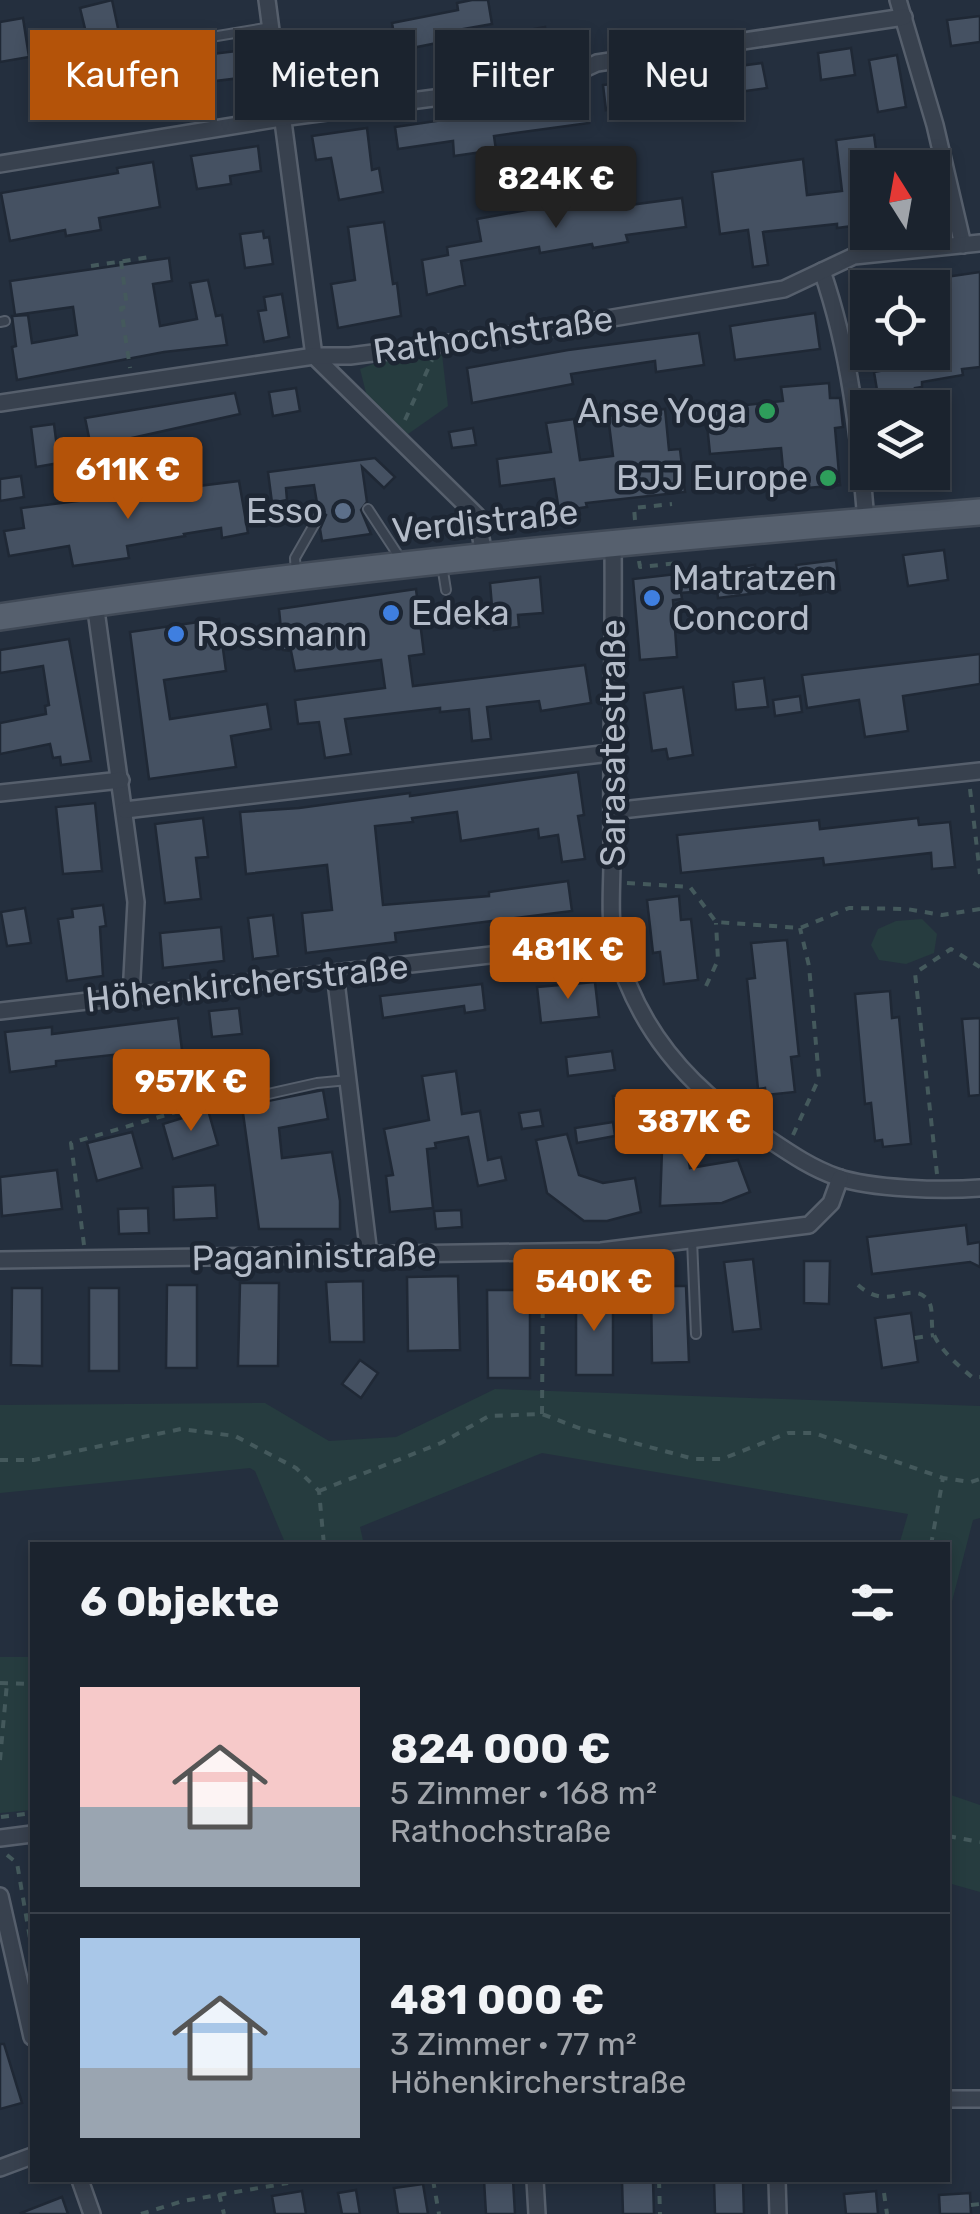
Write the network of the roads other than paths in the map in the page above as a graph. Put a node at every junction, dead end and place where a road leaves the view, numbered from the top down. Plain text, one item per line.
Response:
1 (268, 0) edge
2 (898, 0) edge
3 (904, 18) junction
4 (271, 27) junction
5 (271, 30) edge
6 (215, 36) edge
7 (415, 100) edge
8 (269, 120) edge
9 (281, 120) edge
10 (0, 164) edge
11 (972, 244) edge
12 (822, 271) junction
13 (314, 356) junction
14 (0, 403) edge
15 (368, 509) dead end
16 (980, 512) edge
17 (318, 516) dead end
18 (866, 521) junction
19 (613, 543) junction
20 (484, 555) junction
21 (442, 560) junction
22 (404, 564) junction
23 (296, 577) junction
24 (446, 590) dead end
25 (95, 603) junction
26 (1, 611) edge
27 (610, 753) junction
28 (974, 772) edge
29 (120, 780) junction
30 (0, 794) edge
31 (125, 810) junction
32 (612, 811) junction
33 (614, 942) junction
34 (335, 973) junction
35 (130, 996) junction
36 (0, 1011) edge
37 (348, 1080) junction
38 (255, 1097) dead end
39 (840, 1178) junction
40 (980, 1188) edge
41 (692, 1240) junction
42 (369, 1256) junction
43 (0, 1260) edge
44 (696, 1334) dead end
45 (30, 1834) edge
46 (0, 1838) edge
47 (0, 1896) edge
48 (30, 2027) edge
49 (950, 2099) edge
50 (980, 2099) edge
51 (30, 2157) edge
52 (0, 2168) edge
53 (81, 2182) edge
54 (535, 2182) edge
55 (777, 2182) edge
56 (92, 2214) edge
57 (537, 2214) edge
58 (778, 2214) edge

1 - 4 street
2 - 3 street
3 - 7 street
3 - 11 street
4 - 5 street
4 - 6 lane
8 - 10 street
9 - 13 street
11 - 12 street, Rathochstraße
12 - 13 street, Rathochstraße
12 - 18 street
13 - 14 street, Rathochstraße
13 - 20 street
15 - 22 lane
16 - 18 main road, Verdistraße
17 - 23 lane
18 - 19 main road, Verdistraße
19 - 20 main road, Verdistraße
19 - 27 street, Sarasatestraße
20 - 21 main road, Verdistraße
21 - 22 main road, Verdistraße
21 - 24 lane
22 - 23 main road, Verdistraße
23 - 25 main road, Verdistraße
25 - 26 main road, Verdistraße
25 - 29 street
27 - 31 street
27 - 32 street, Sarasatestraße
28 - 32 street
29 - 30 street
29 - 31 street
31 - 35 street
32 - 33 street, Sarasatestraße
33 - 34 street, Höhenkircherstraße
33 - 39 street, Sarasatestraße
34 - 35 street, Höhenkircherstraße
34 - 37 street
35 - 36 street, Höhenkircherstraße
37 - 38 lane
37 - 42 street
39 - 40 street, Sarasatestraße
39 - 41 street, Paganinistraße
41 - 42 street, Paganinistraße
41 - 44 lane
42 - 43 street, Paganinistraße
45 - 46 street
47 - 48 street
49 - 50 street
51 - 52 street
53 - 56 street
54 - 57 street
55 - 58 street

